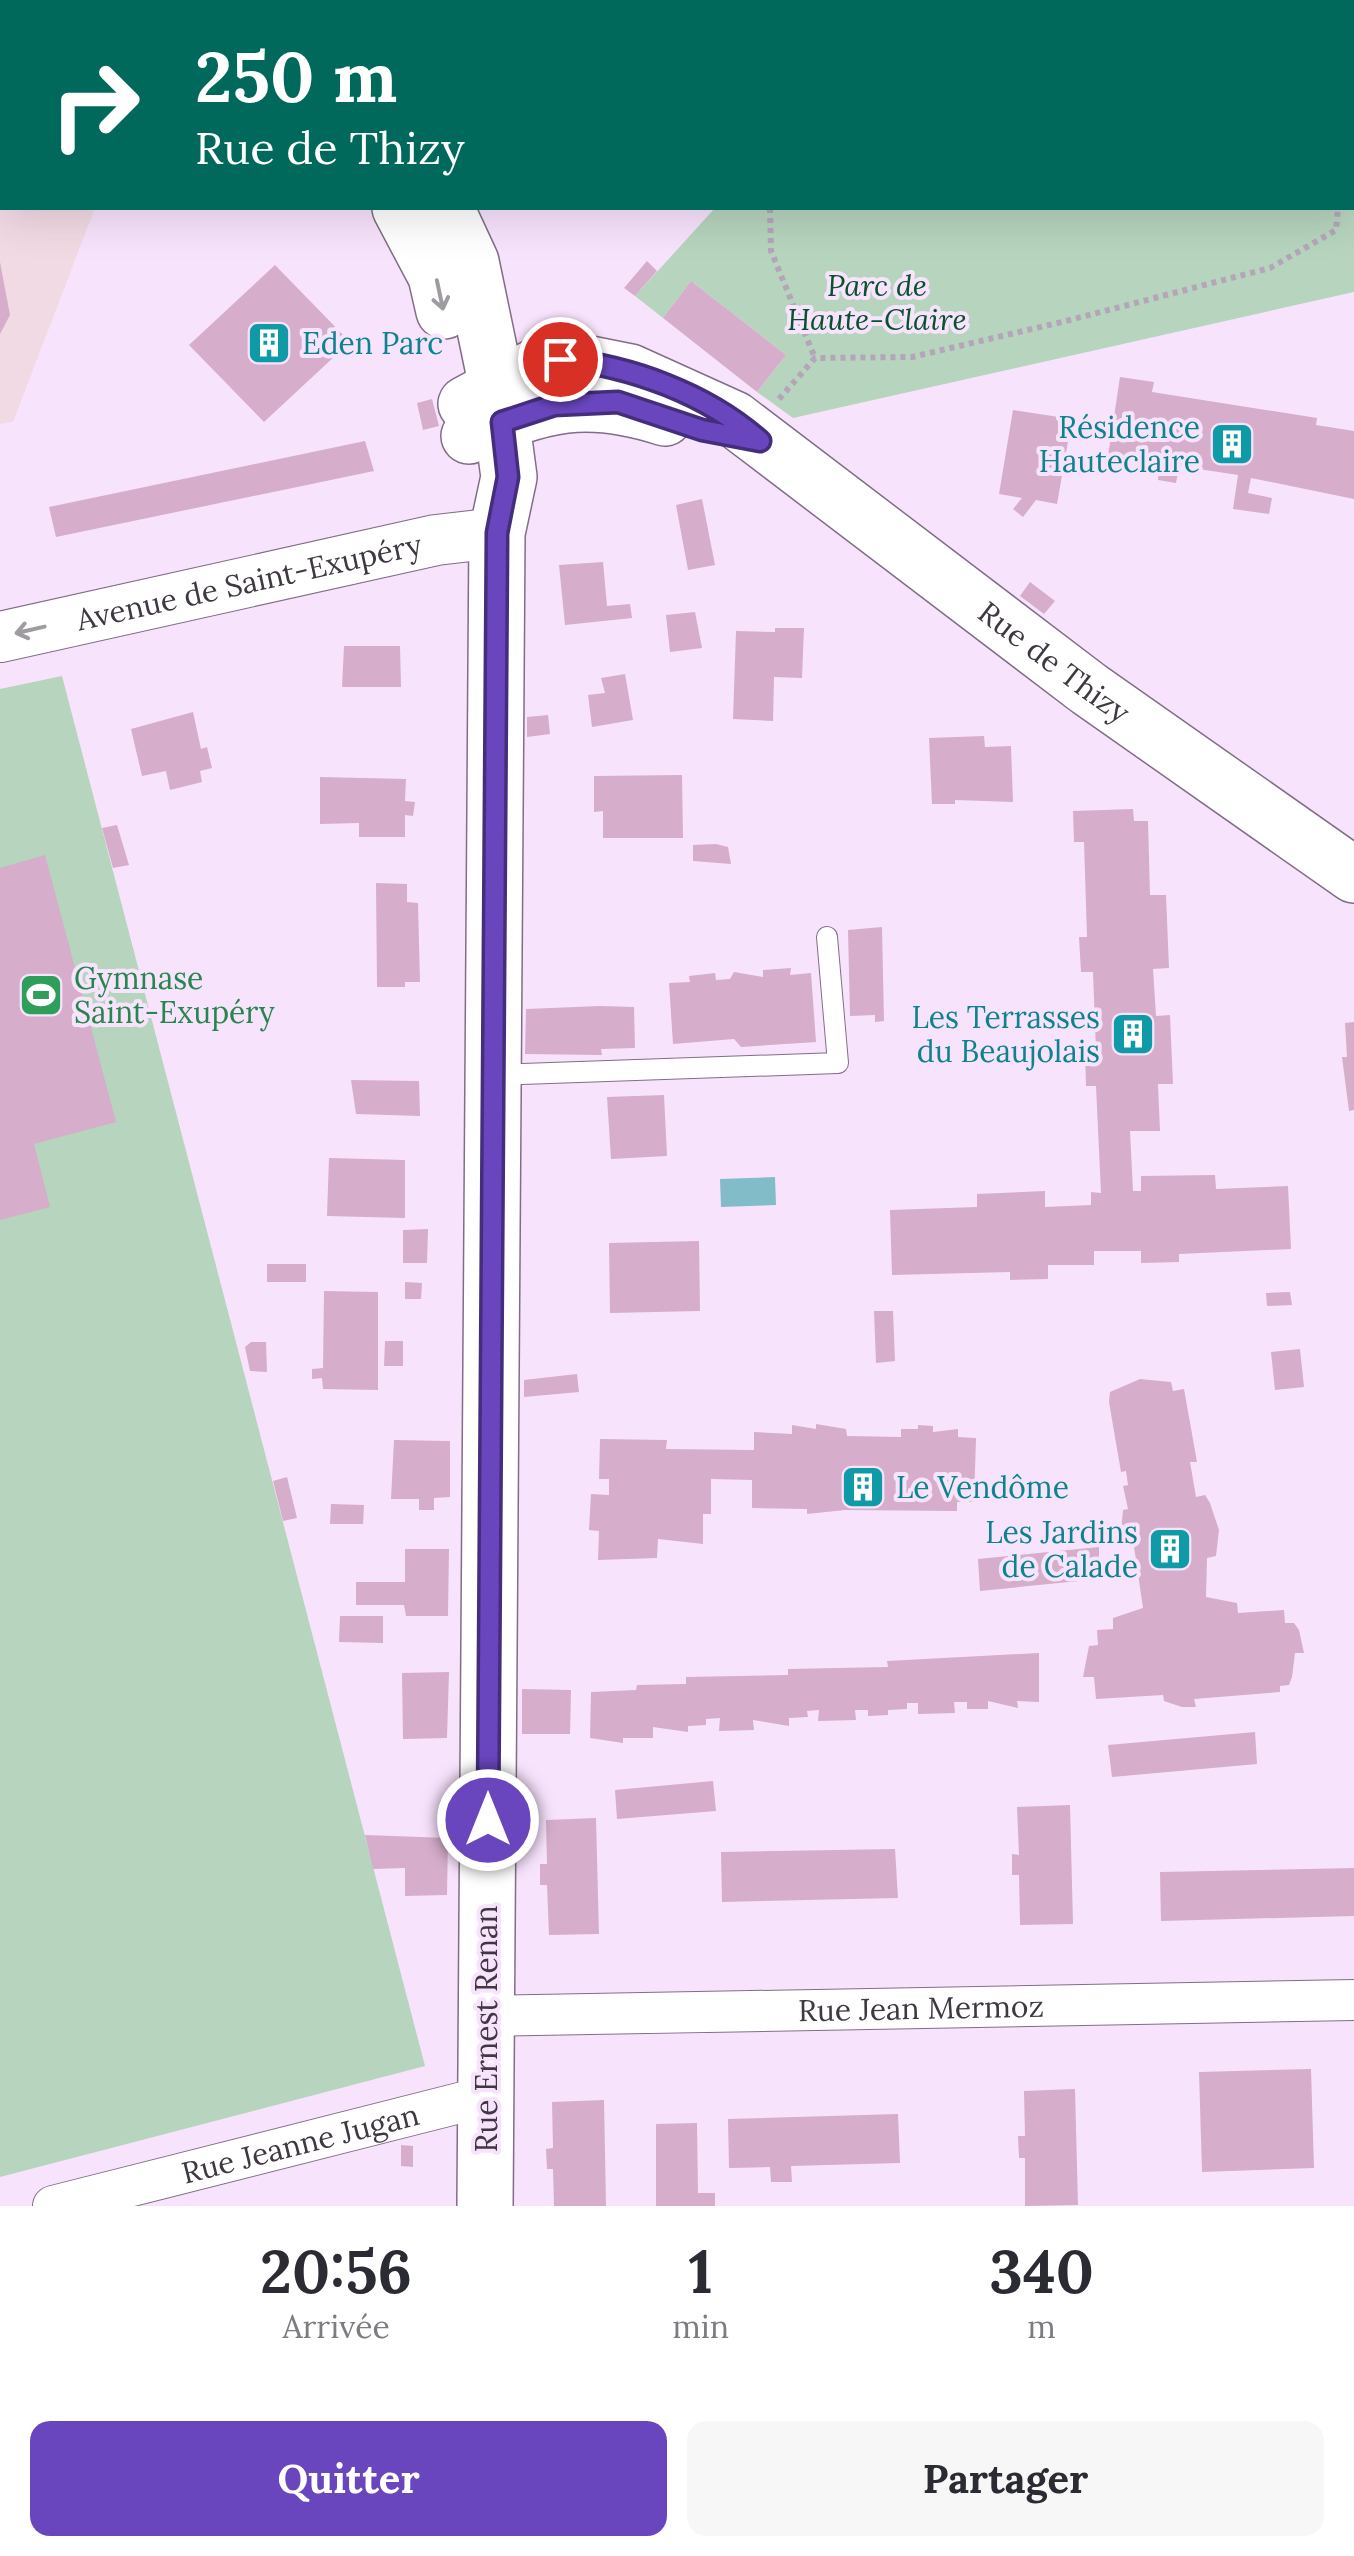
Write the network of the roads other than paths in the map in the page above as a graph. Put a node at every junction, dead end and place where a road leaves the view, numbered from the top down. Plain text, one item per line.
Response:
1 (401, 210) edge
2 (447, 210) edge
3 (478, 295) junction
4 (560, 359) junction
5 (482, 413) junction
6 (767, 423) junction
7 (497, 533) junction
8 (0, 637) edge
9 (1354, 875) edge
10 (827, 937) dead end
11 (494, 1075) junction
12 (1354, 2000) edge
13 (486, 2016) junction
14 (486, 2096) junction
15 (54, 2206) edge
16 (484, 2206) edge

1 -> 5 main road
2 - 3 main road
3 - 4 main road
3 - 5 main road
4 - 5 main road
4 - 6 main road, Rue de Thizy
5 - 6 main road, Rue de Thizy
5 - 7 main road, Rue Ernest Renan
6 - 9 main road, Rue de Thizy
7 -> 8 street, Avenue de Saint-Exupéry
7 - 11 main road, Rue Ernest Renan
10 - 11 lane
11 - 13 main road, Rue Ernest Renan
12 - 13 street, Rue Jean Mermoz
13 - 14 main road, Rue Ernest Renan
14 - 15 street, Rue Jeanne Jugan
14 - 16 main road, Rue Ernest Renan

